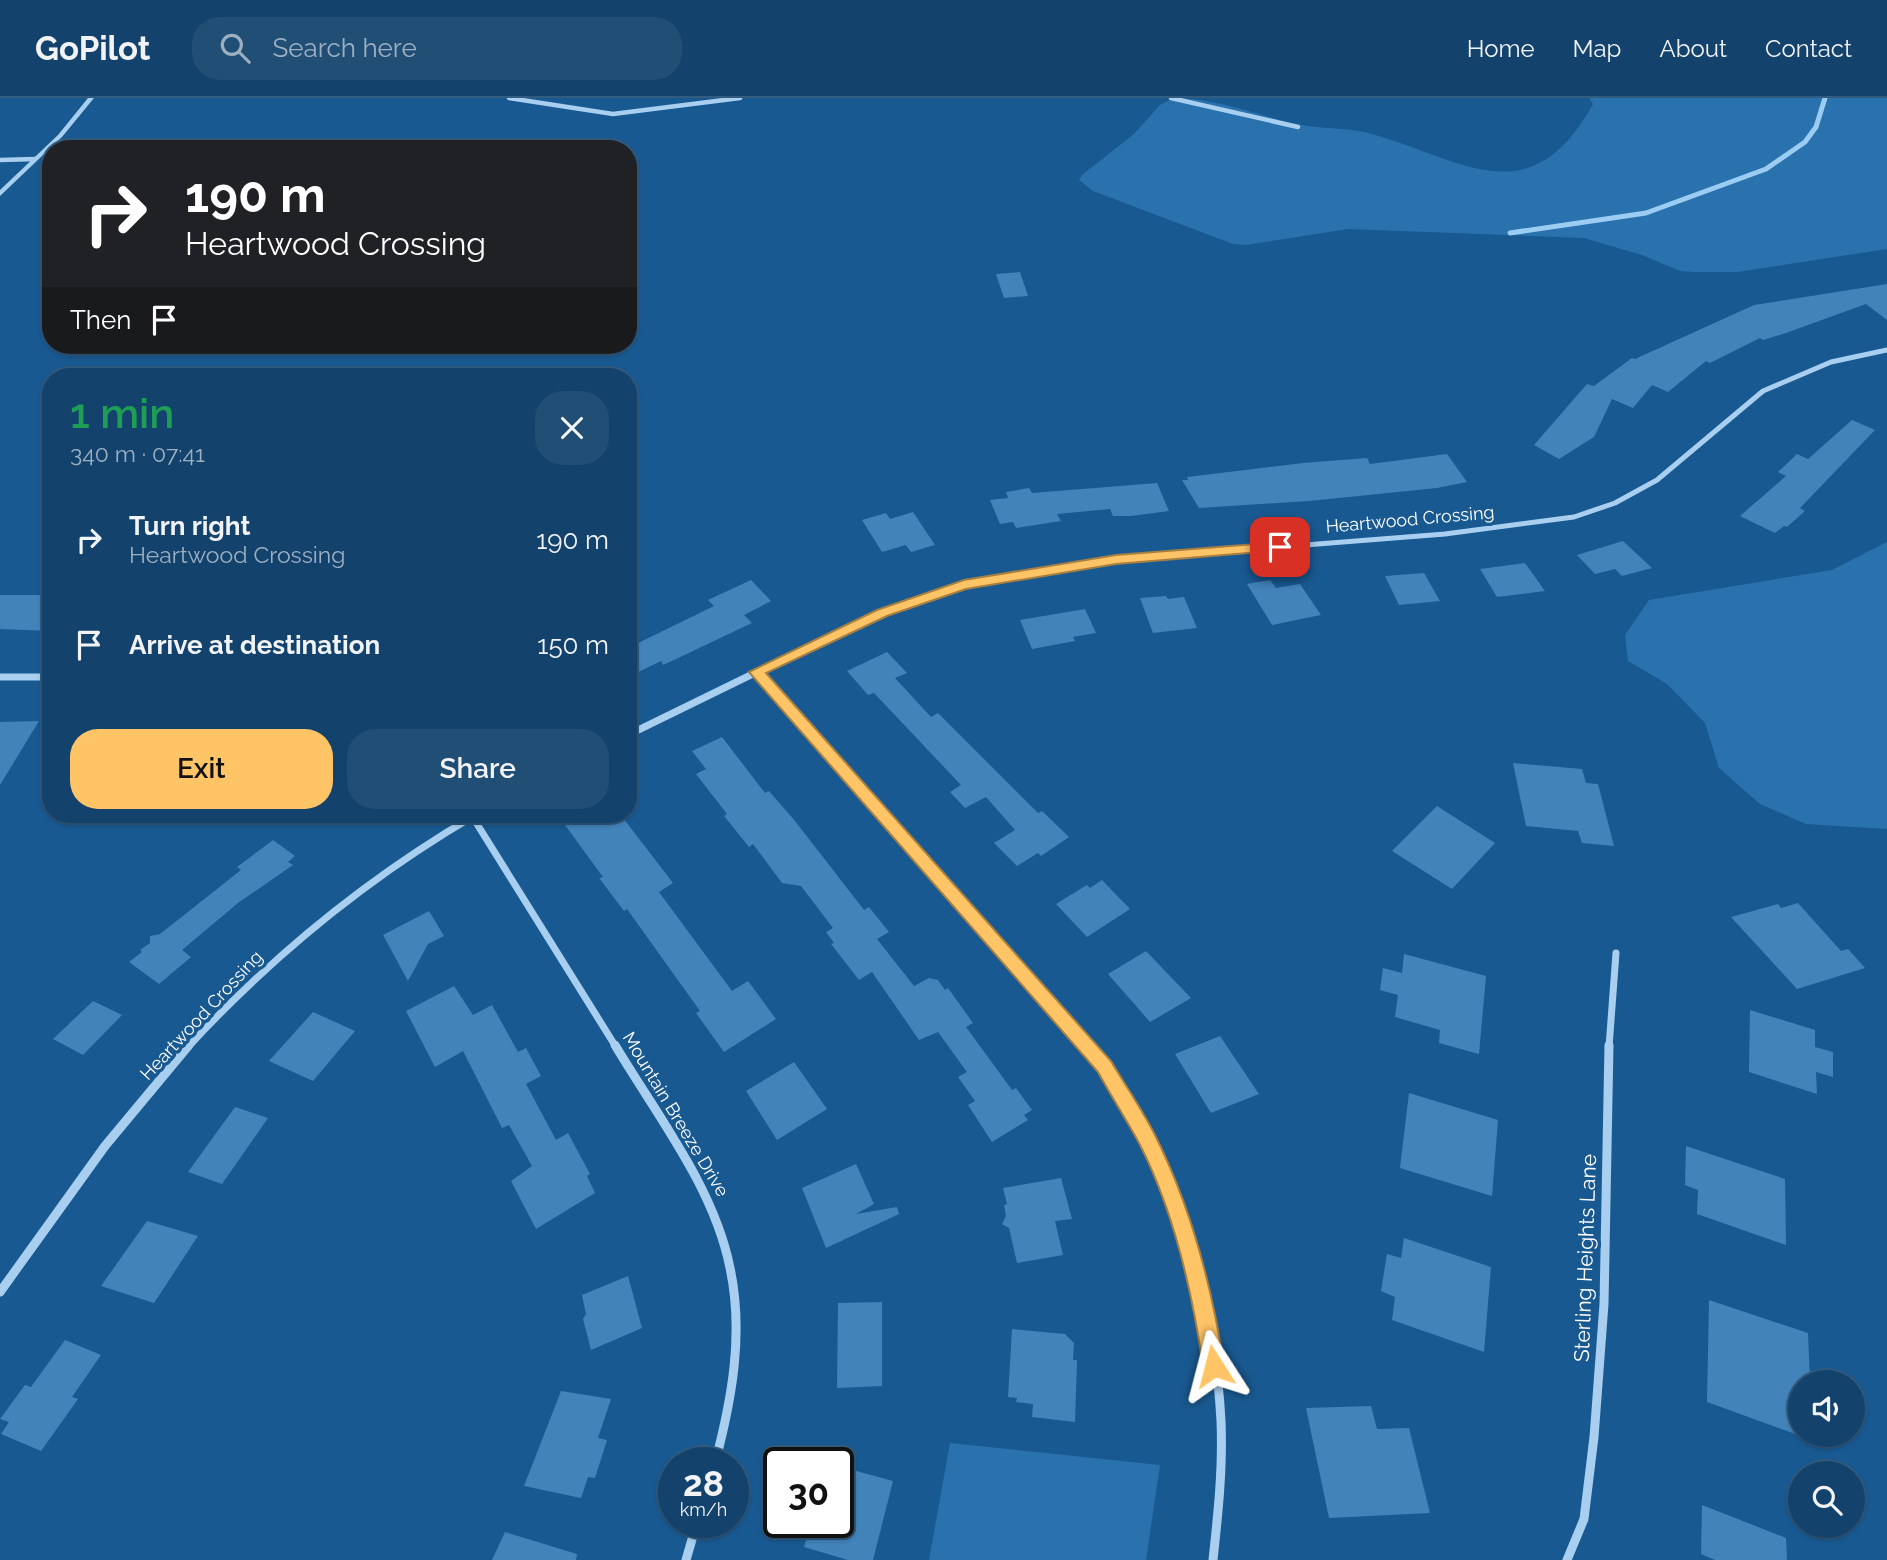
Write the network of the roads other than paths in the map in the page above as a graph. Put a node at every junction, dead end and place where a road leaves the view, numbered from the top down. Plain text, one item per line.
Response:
1 (91, 98) edge
2 (509, 98) edge
3 (740, 98) edge
4 (1171, 98) edge
5 (1297, 127) dead end
6 (55, 140) edge
7 (42, 152) edge
8 (35, 159) junction
9 (0, 160) edge
10 (0, 194) edge
11 (1887, 350) edge
12 (757, 672) junction
13 (0, 677) edge
14 (42, 677) edge
15 (637, 731) edge
16 (462, 823) edge
17 (480, 823) edge
18 (1616, 953) dead end
19 (0, 1293) edge
20 (720, 1447) edge
21 (692, 1538) edge
22 (686, 1560) edge
23 (1213, 1560) edge
24 (1567, 1560) edge

1 - 6 street
2 - 3 street
4 - 5 street
7 - 8 street
8 - 9 street
8 - 10 street
11 - 12 street, Heartwood Crossing
12 - 15 street, Heartwood Crossing
12 - 23 street
13 - 14 street
16 - 19 street, Heartwood Crossing
17 - 20 street, Mountain Breeze Drive
18 - 24 street, Sterling Heights Lane
21 - 22 street

